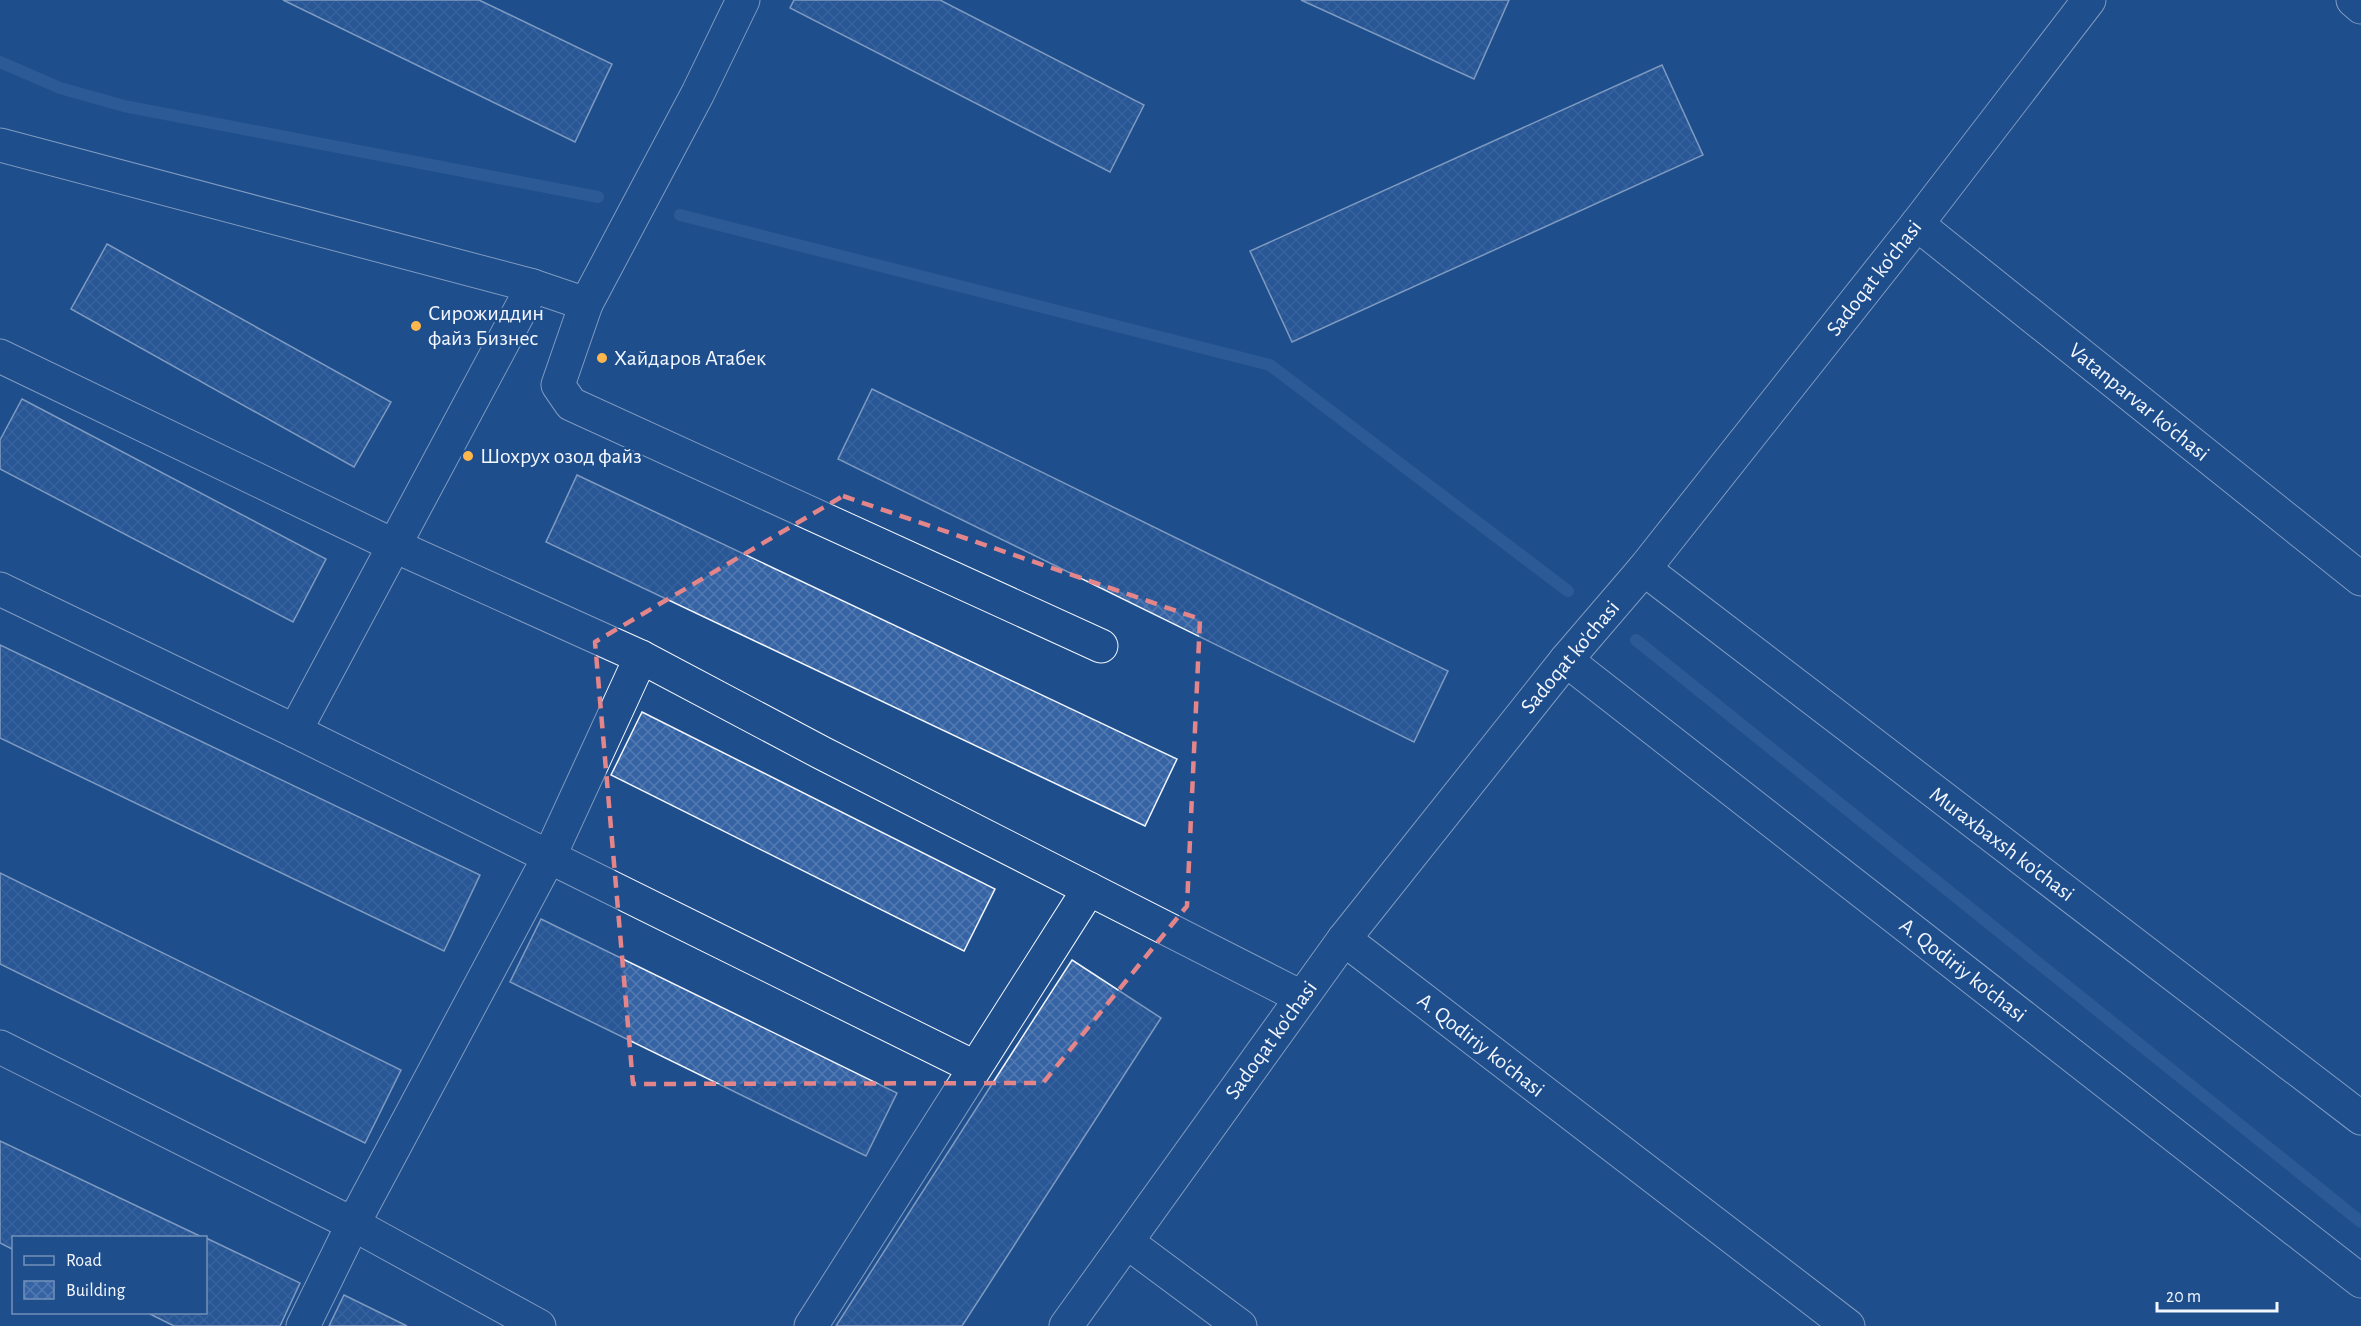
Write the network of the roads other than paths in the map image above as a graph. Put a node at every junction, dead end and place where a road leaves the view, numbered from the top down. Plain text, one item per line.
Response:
1 (743, 0) edge
2 (2089, 0) edge
3 (2353, 0) edge
4 (2361, 7) edge
5 (0, 146) edge
6 (1917, 224) junction
7 (532, 286) junction
8 (586, 304) junction
9 (0, 356) edge
10 (395, 546) junction
11 (1644, 569) junction
12 (2361, 579) edge
13 (0, 589) edge
14 (1101, 646) dead end
15 (641, 657) junction
16 (1566, 660) junction
17 (295, 731) junction
18 (549, 857) junction
19 (1089, 889) junction
20 (1344, 939) junction
21 (1301, 997) junction
22 (0, 1047) edge
23 (974, 1067) junction
24 (2361, 1118) edge
25 (353, 1224) junction
26 (1126, 1242) junction
27 (2361, 1281) edge
28 (303, 1326) edge
29 (539, 1326) edge
30 (811, 1326) edge
31 (1066, 1326) edge
32 (1240, 1326) edge
33 (1848, 1326) edge

1 - 8 street
2 - 6 street, Sadoqat ko'chasi
3 - 4 street
5 - 7 street
6 - 11 street, Sadoqat ko'chasi
6 - 12 street, Vatanparvar ko'chasi
7 - 8 street
7 - 10 street
8 - 14 street
9 - 10 street
10 - 15 street
10 - 17 street
11 - 16 street, Sadoqat ko'chasi
11 - 24 street, Muraxbaxsh ko'chasi
13 - 17 street
15 - 18 street
15 - 19 street
16 - 20 street, Sadoqat ko'chasi
16 - 27 street, A. Qodiriy ko'chasi
17 - 18 street
18 - 23 street
18 - 25 street
19 - 21 street
19 - 23 street
20 - 21 street, Sadoqat ko'chasi
20 - 33 street, A. Qodiriy ko'chasi
21 - 26 street, Sadoqat ko'chasi
22 - 25 street
23 - 30 street
25 - 28 street
25 - 29 street
26 - 31 street, Sadoqat ko'chasi
26 - 32 street

